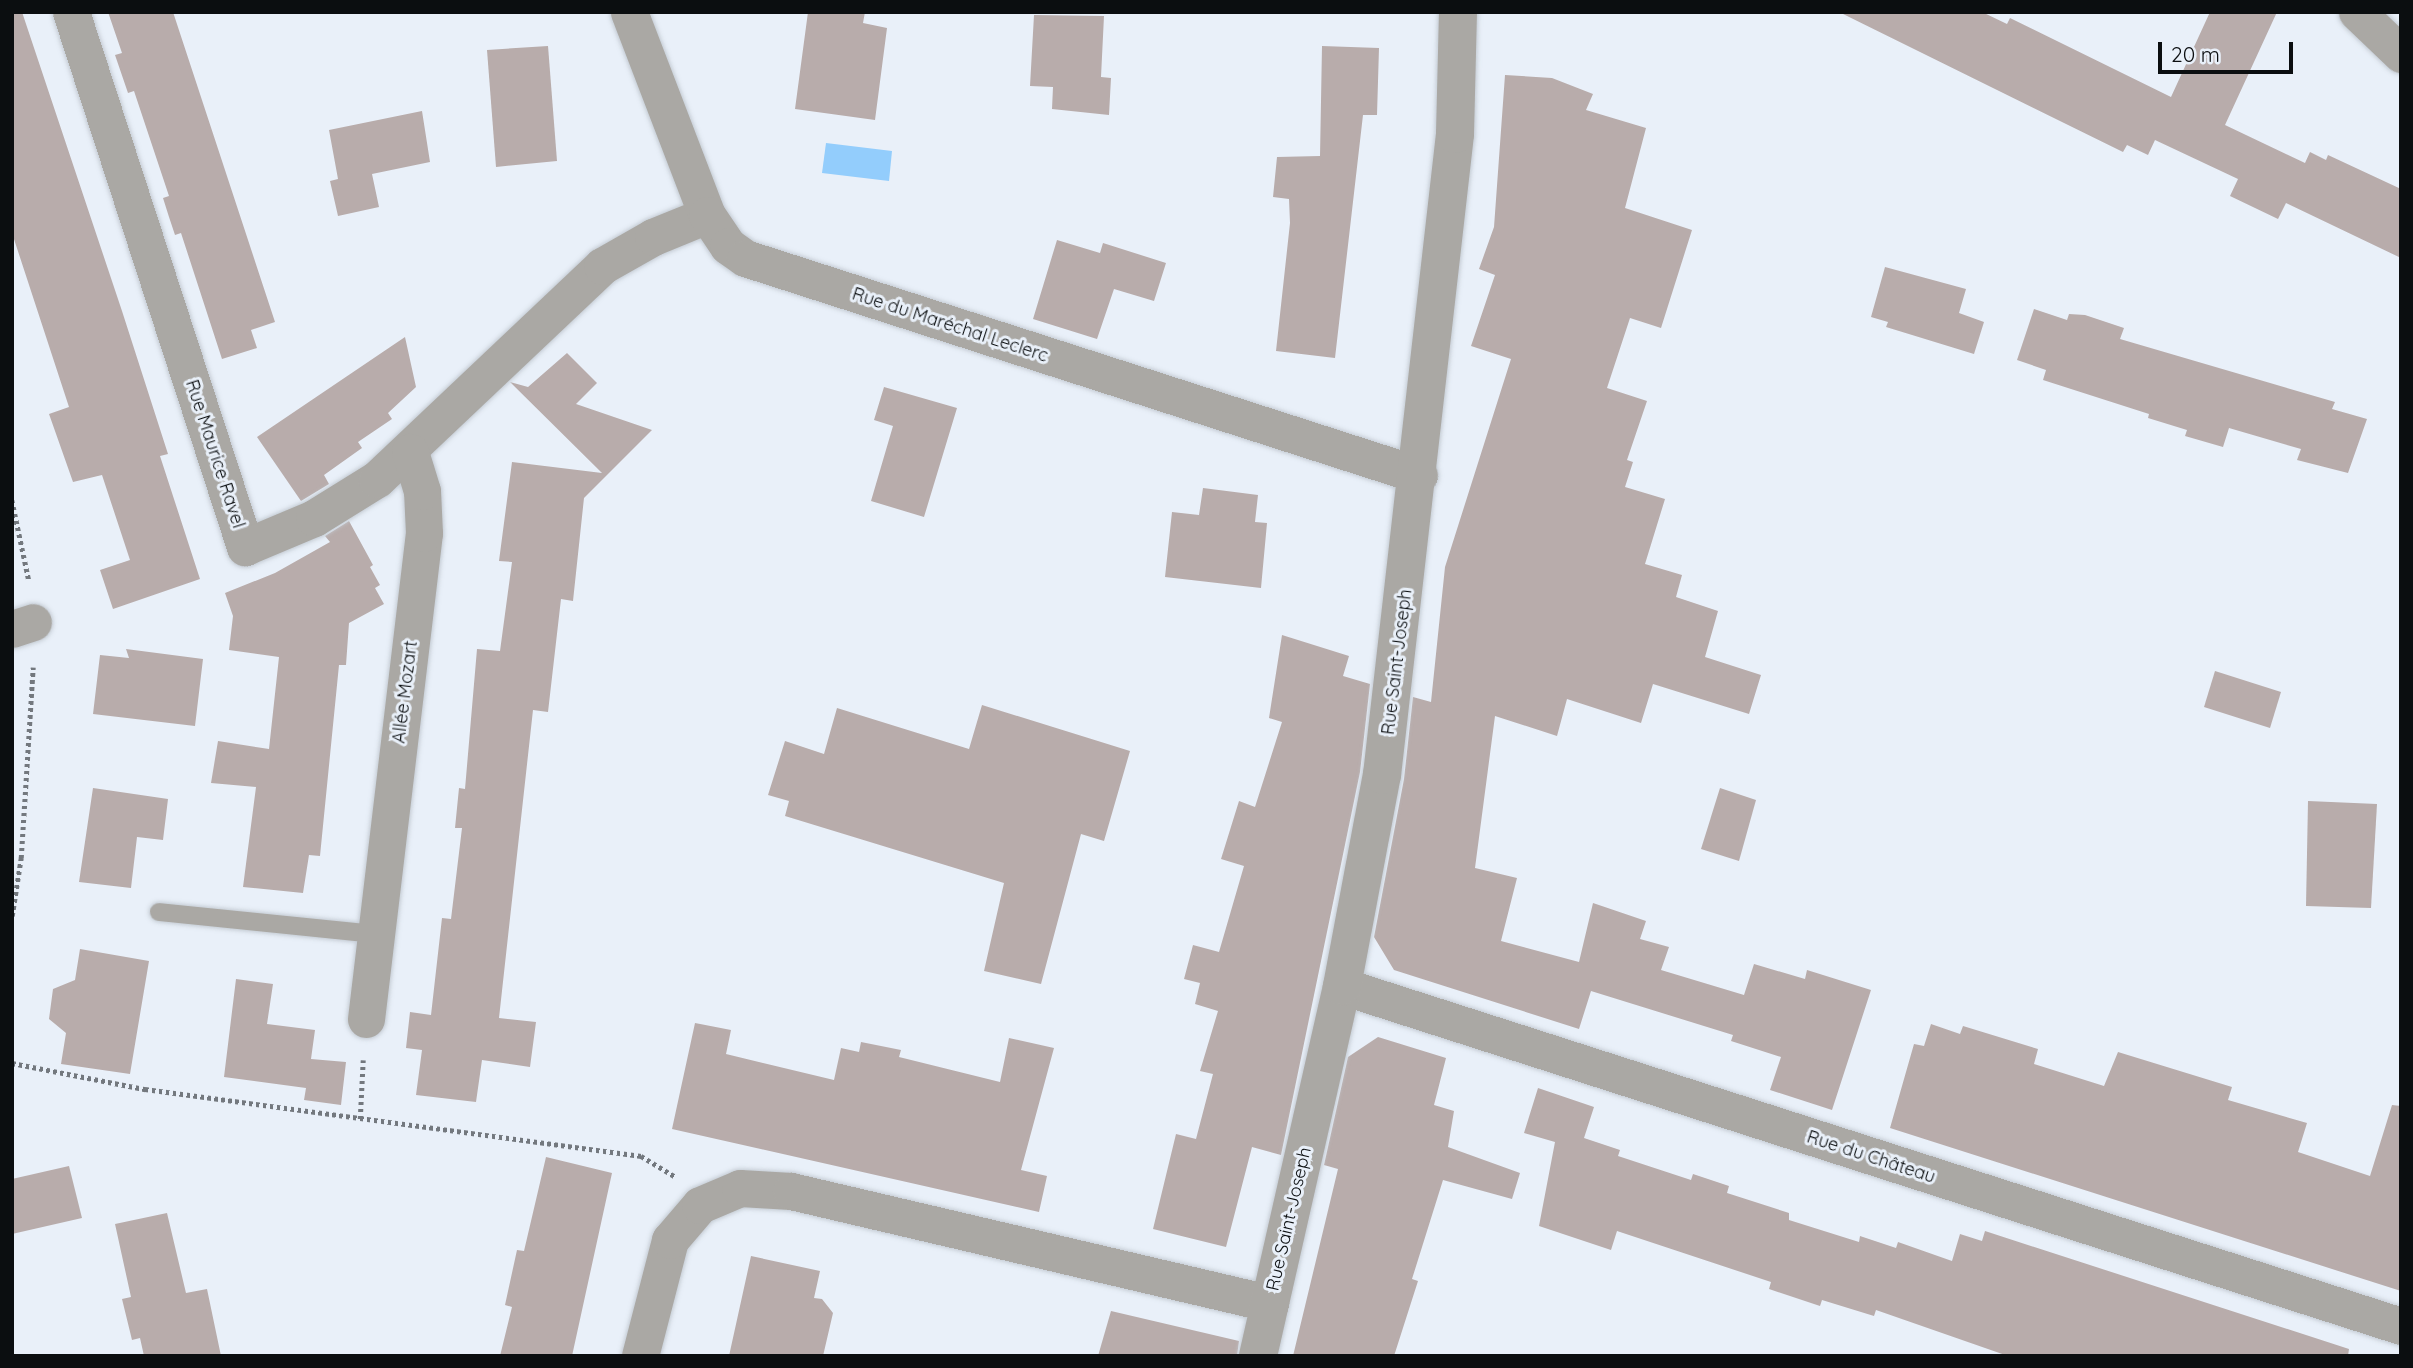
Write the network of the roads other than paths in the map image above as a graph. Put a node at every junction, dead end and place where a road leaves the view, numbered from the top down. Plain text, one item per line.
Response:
1 (71, 12) edge
2 (629, 12) edge
3 (1458, 12) edge
4 (2357, 12) edge
5 (2401, 54) edge
6 (707, 215) junction
7 (410, 452) junction
8 (1419, 475) junction
9 (159, 912) dead end
10 (376, 934) junction
11 (1342, 986) junction
12 (366, 1019) road end
13 (1270, 1303) junction
14 (2401, 1326) edge
15 (640, 1356) edge
16 (1258, 1356) edge

1 - 7 street, Rue Maurice Ravel
2 - 6 street, Rue du Maréchal Leclerc
3 - 8 street, Rue Saint-Joseph
4 - 5 street
6 - 7 street, Rue Maurice Ravel
6 - 8 street, Rue du Maréchal Leclerc
7 - 10 street, Allée Mozart
8 - 11 street, Rue Saint-Joseph
9 - 10 lane
10 - 12 street, Allée Mozart
11 - 13 street, Rue Saint-Joseph
11 - 14 street, Rue du Château
13 - 15 street, Rue Saint-Joseph
13 - 16 street, Rue Saint-Joseph

